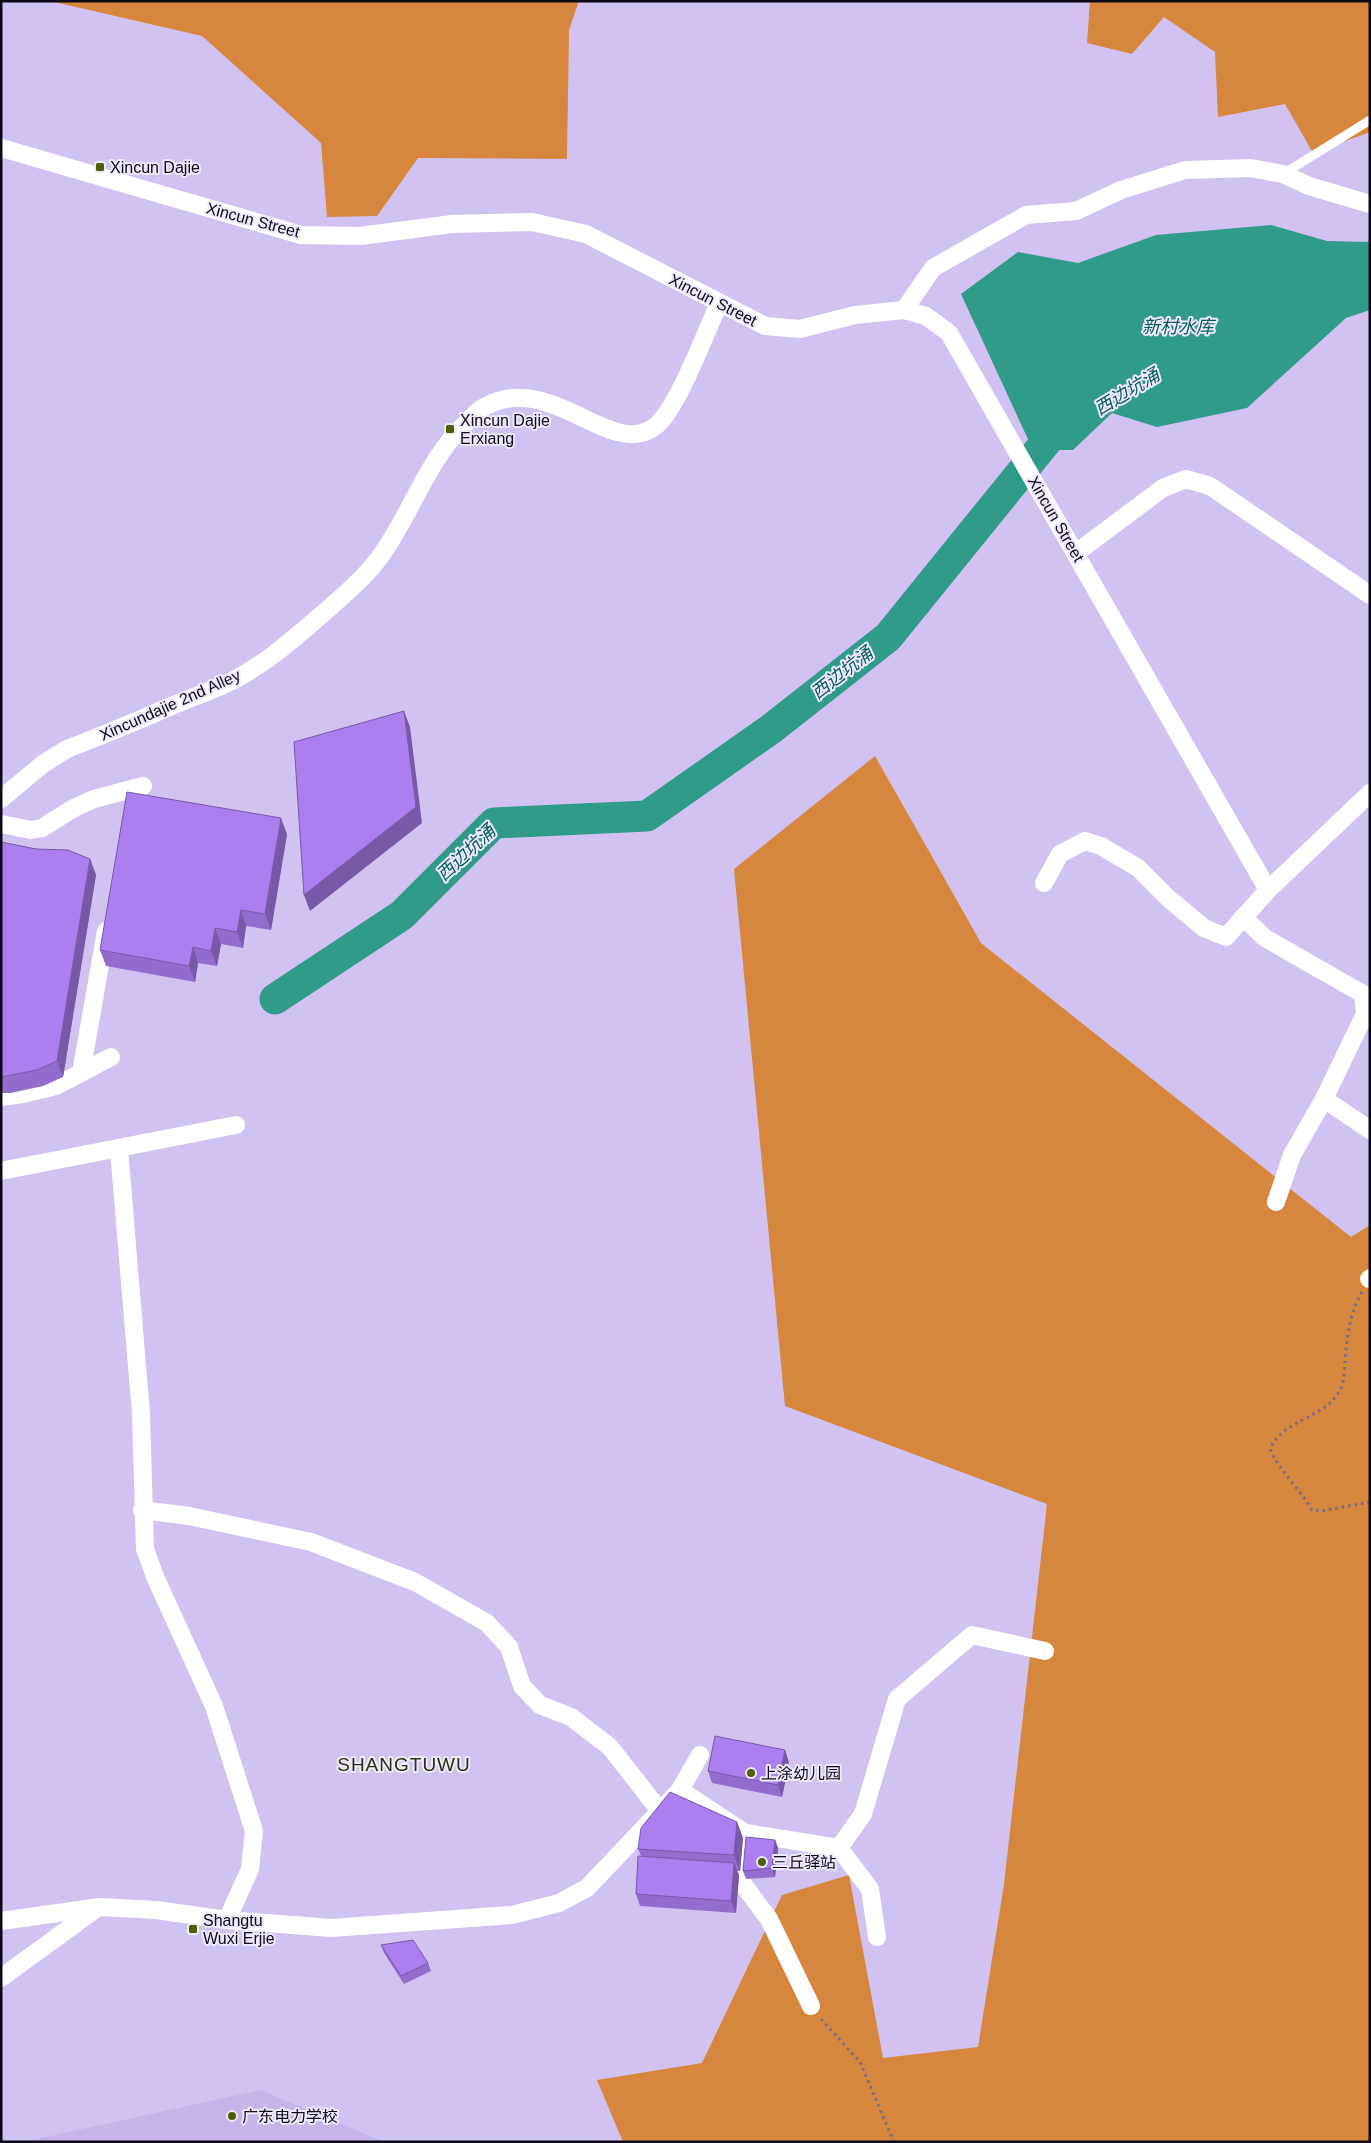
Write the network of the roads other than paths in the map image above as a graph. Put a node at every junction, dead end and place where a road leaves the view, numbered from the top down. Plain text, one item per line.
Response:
1 (1370, 120) edge
2 (1, 148) edge
3 (1283, 174) junction
4 (1370, 204) edge
5 (719, 304) junction
6 (904, 310) junction
7 (1076, 553) junction
8 (1370, 595) edge
9 (1370, 793) edge
10 (1, 799) edge
11 (127, 808) edge
12 (1, 824) edge
13 (1044, 883) dead end
14 (1268, 890) junction
15 (109, 912) edge
16 (1244, 917) junction
17 (1366, 990) edge
18 (111, 1057) dead end
19 (81, 1073) junction
20 (1, 1097) edge
21 (1324, 1099) junction
22 (236, 1125) dead end
23 (1370, 1130) edge
24 (119, 1149) junction
25 (1, 1171) edge
26 (1276, 1202) dead end
27 (142, 1510) junction
28 (1045, 1651) dead end
29 (700, 1755) dead end
30 (680, 1790) junction
31 (660, 1811) junction
32 (745, 1833) junction
33 (839, 1848) junction
34 (100, 1907) junction
35 (227, 1920) junction
36 (1, 1921) edge
37 (877, 1937) dead end
38 (1, 1978) edge
39 (811, 2006) road end

1 - 3 lane
2 - 5 street, Xincun Street
3 - 4 street
3 - 6 street
5 - 6 street, Xincun Street
5 - 10 street, Xincundajie 2nd Alley
6 - 7 street, Xincun Street
7 - 8 street
7 - 14 street, Xincun Street
9 - 14 street
11 - 12 street
13 - 16 street
14 - 16 street
15 - 19 street
16 - 17 street
17 - 21 street
18 - 19 street
19 - 20 street
21 - 23 street
21 - 26 street
22 - 24 street
24 - 25 street
24 - 27 street
27 - 31 street
27 - 35 street
28 - 33 street
29 - 30 street
30 - 31 street
30 - 32 street
31 - 35 street
32 - 33 street
32 - 39 street
33 - 37 street
34 - 35 street
34 - 36 street
34 - 38 street

